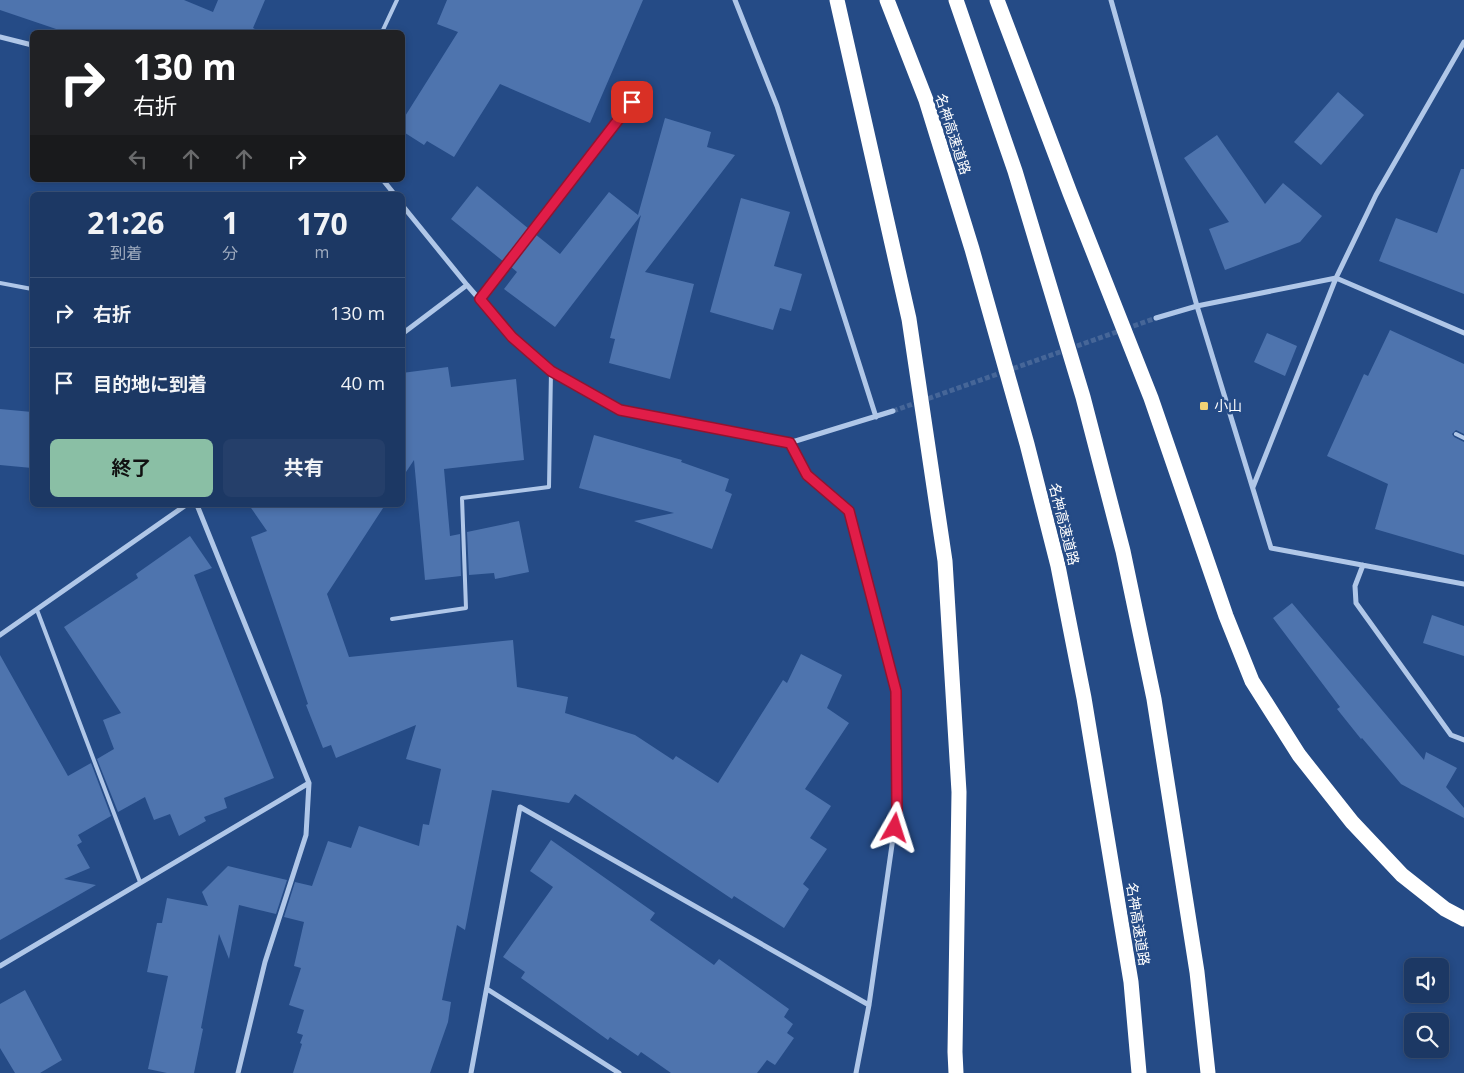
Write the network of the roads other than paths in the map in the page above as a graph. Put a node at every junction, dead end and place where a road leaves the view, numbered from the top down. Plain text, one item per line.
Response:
1 (397, 0) edge
2 (735, 0) edge
3 (837, 0) edge
4 (887, 0) edge
5 (956, 0) edge
6 (998, 0) edge
7 (1111, 0) edge
8 (383, 30) edge
9 (0, 37) edge
10 (1464, 42) edge
11 (30, 44) edge
12 (632, 102) dead end
13 (385, 182) edge
14 (393, 192) edge
15 (405, 209) edge
16 (1336, 278) junction
17 (0, 283) edge
18 (467, 285) junction
19 (30, 289) edge
20 (480, 299) junction
21 (1197, 306) junction
22 (1156, 318) tunnel mouth
23 (405, 332) edge
24 (1464, 334) edge
25 (551, 371) junction
26 (894, 410) tunnel mouth
27 (876, 417) junction
28 (1456, 434) dead end
29 (1464, 438) edge
30 (790, 443) junction
31 (1252, 488) junction
32 (183, 507) edge
33 (198, 507) edge
34 (1362, 565) junction
35 (1464, 584) edge
36 (37, 610) junction
37 (392, 619) dead end
38 (0, 635) edge
39 (1464, 740) edge
40 (309, 783) junction
41 (140, 882) junction
42 (1464, 919) edge
43 (0, 966) edge
44 (487, 989) junction
45 (869, 1005) junction
46 (238, 1073) edge
47 (471, 1073) edge
48 (619, 1073) edge
49 (856, 1073) edge
50 (956, 1073) edge
51 (1139, 1073) edge
52 (1208, 1073) edge

1 - 8 lane
2 - 27 street
3 - 50 highway
4 - 51 highway, 名神高速道路
5 - 52 highway
6 - 42 highway
7 - 21 street
9 - 11 street
10 - 16 street
12 - 20 lane
13 - 14 street
15 - 18 street
16 - 21 street
16 - 24 street
16 - 31 street
17 - 19 lane
18 - 20 street
18 - 23 street
20 - 25 street
21 - 22 street
21 - 31 street
25 - 30 street
25 - 37 lane
26 - 27 street
27 - 30 street
28 - 29 lane
30 - 45 street
31 - 34 street
32 - 36 street
33 - 40 street
34 - 35 street
34 - 39 street
36 - 38 street
36 - 41 lane
40 - 41 street
40 - 46 street
41 - 43 street
44 - 45 street
44 - 47 street
44 - 48 street
45 - 49 street

